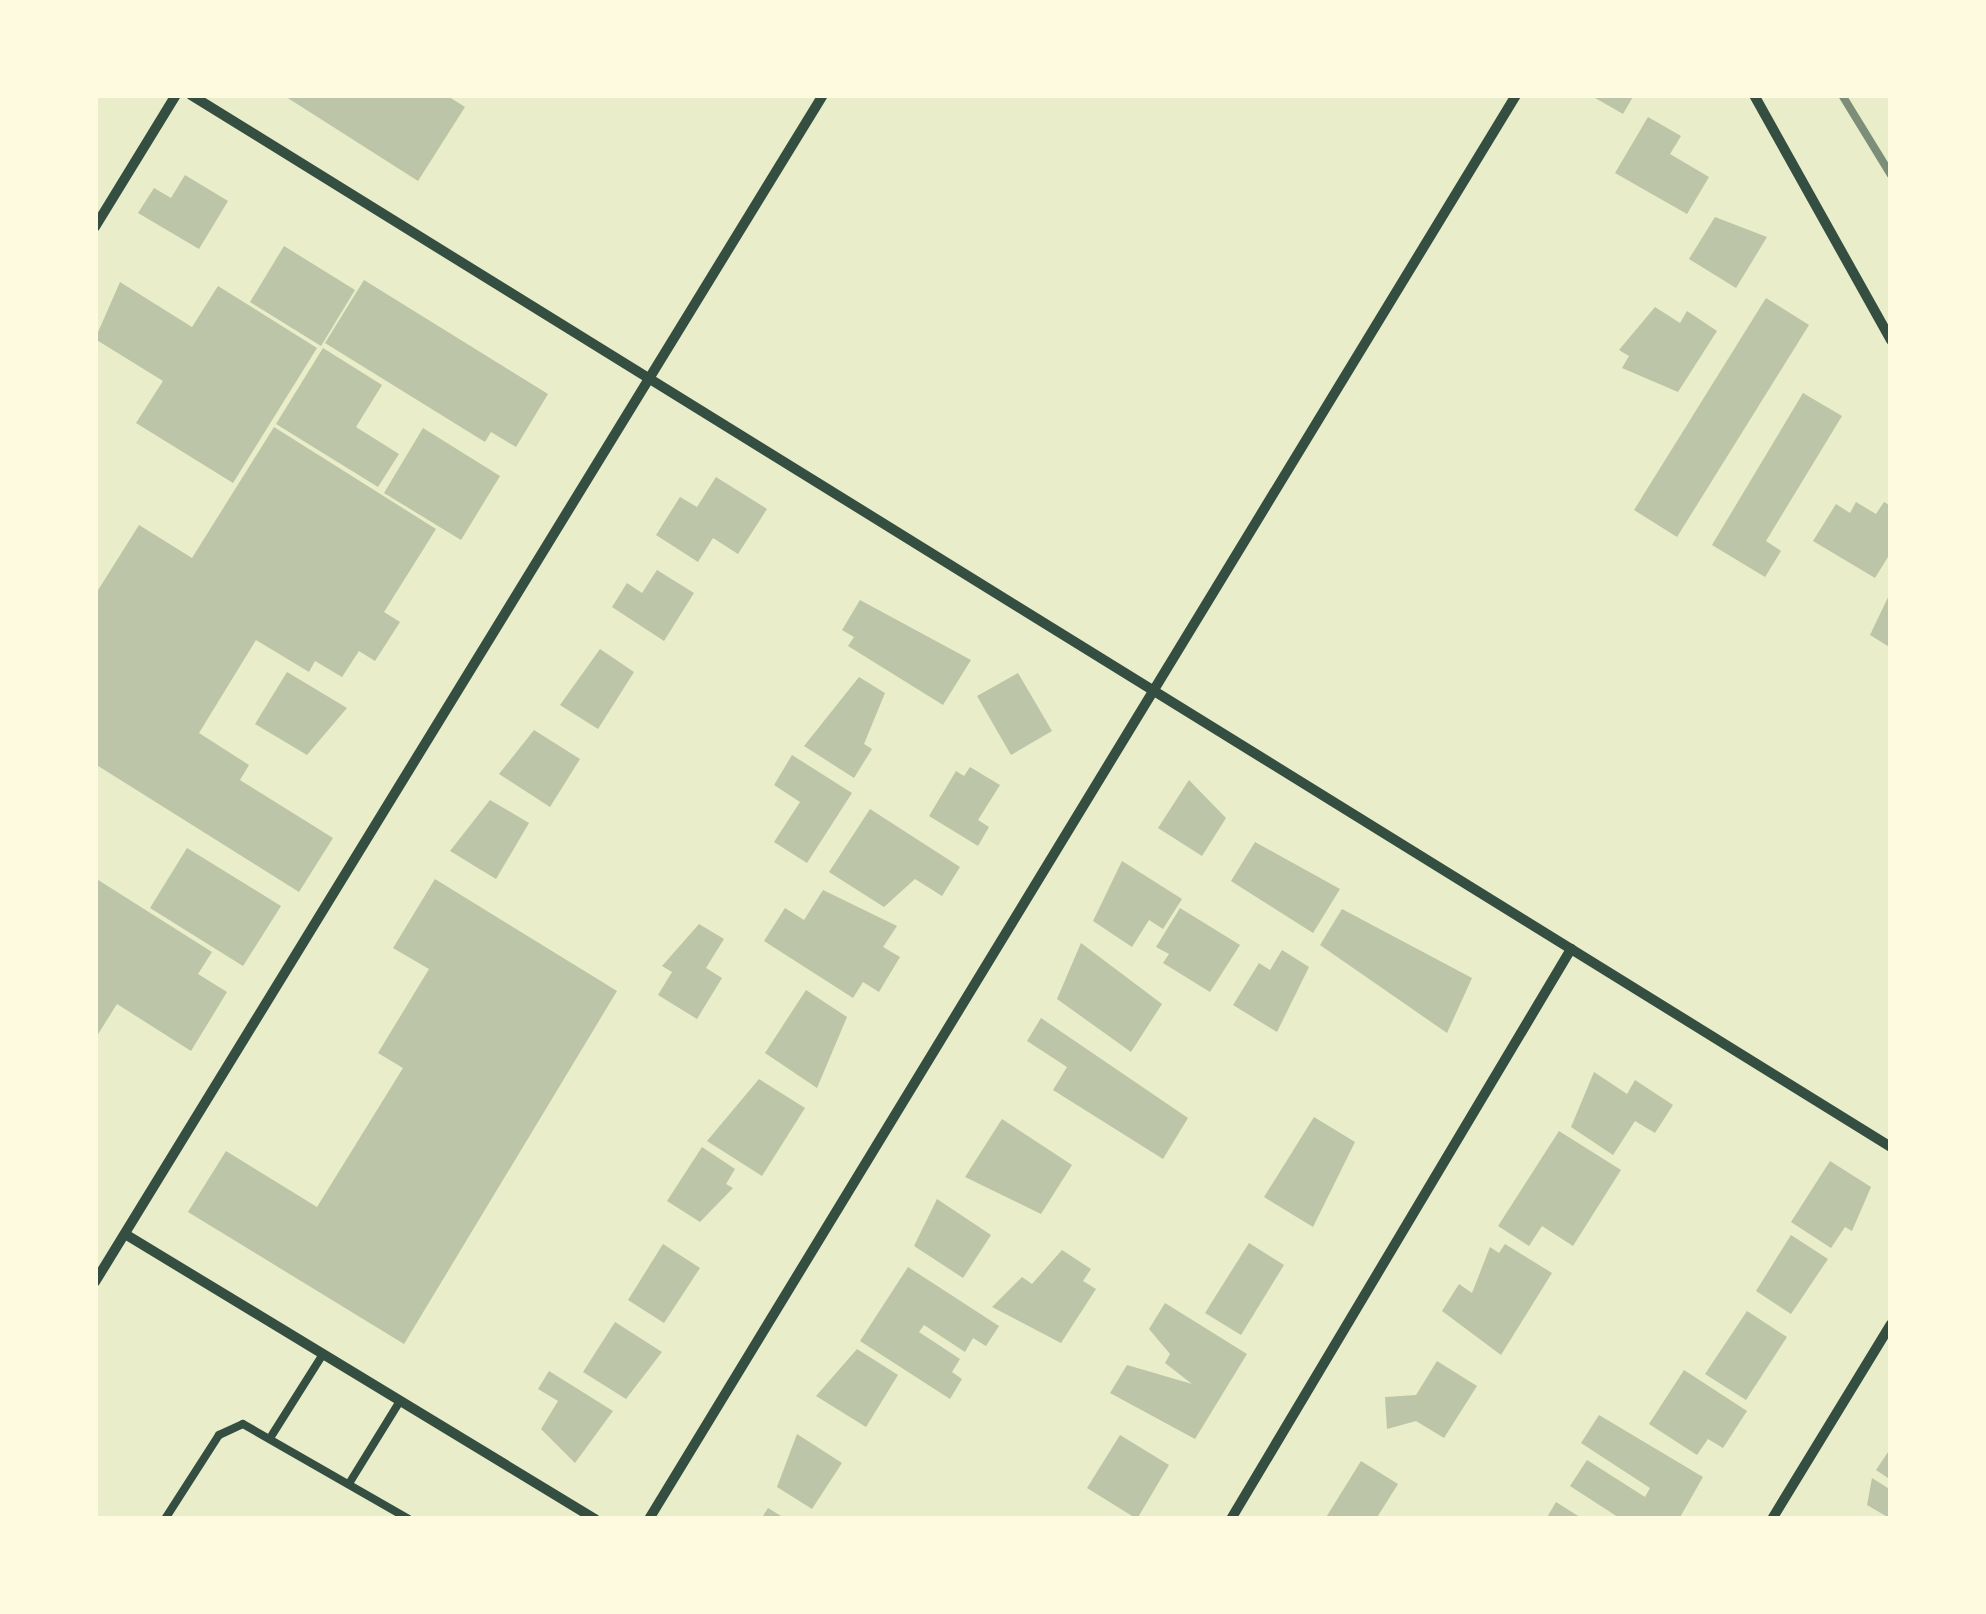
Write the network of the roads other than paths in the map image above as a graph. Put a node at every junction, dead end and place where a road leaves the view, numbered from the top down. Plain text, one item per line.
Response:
1 (176, 95) edge
2 (191, 95) edge
3 (823, 95) edge
4 (1516, 95) edge
5 (1754, 95) edge
6 (95, 227) edge
7 (1891, 340) edge
8 (649, 378) junction
9 (1156, 692) junction
10 (1571, 949) junction
11 (1891, 1147) edge
12 (125, 1234) junction
13 (95, 1282) edge
14 (1891, 1324) edge
15 (323, 1354) junction
16 (400, 1401) junction
17 (272, 1435) junction
18 (350, 1482) junction
19 (164, 1519) edge
20 (410, 1519) edge
21 (594, 1519) edge
22 (649, 1519) edge
23 (1230, 1519) edge
24 (1772, 1519) edge

1 - 6 street
2 - 8 street
3 - 8 street
4 - 9 street
5 - 7 street
8 - 9 street
8 - 12 street
9 - 10 street
9 - 22 street
10 - 11 street
10 - 23 street
12 - 13 street
12 - 15 street
14 - 24 street
15 - 16 street
15 - 17 lane
16 - 18 lane
16 - 21 street
17 - 18 lane
17 - 19 lane
18 - 20 lane

